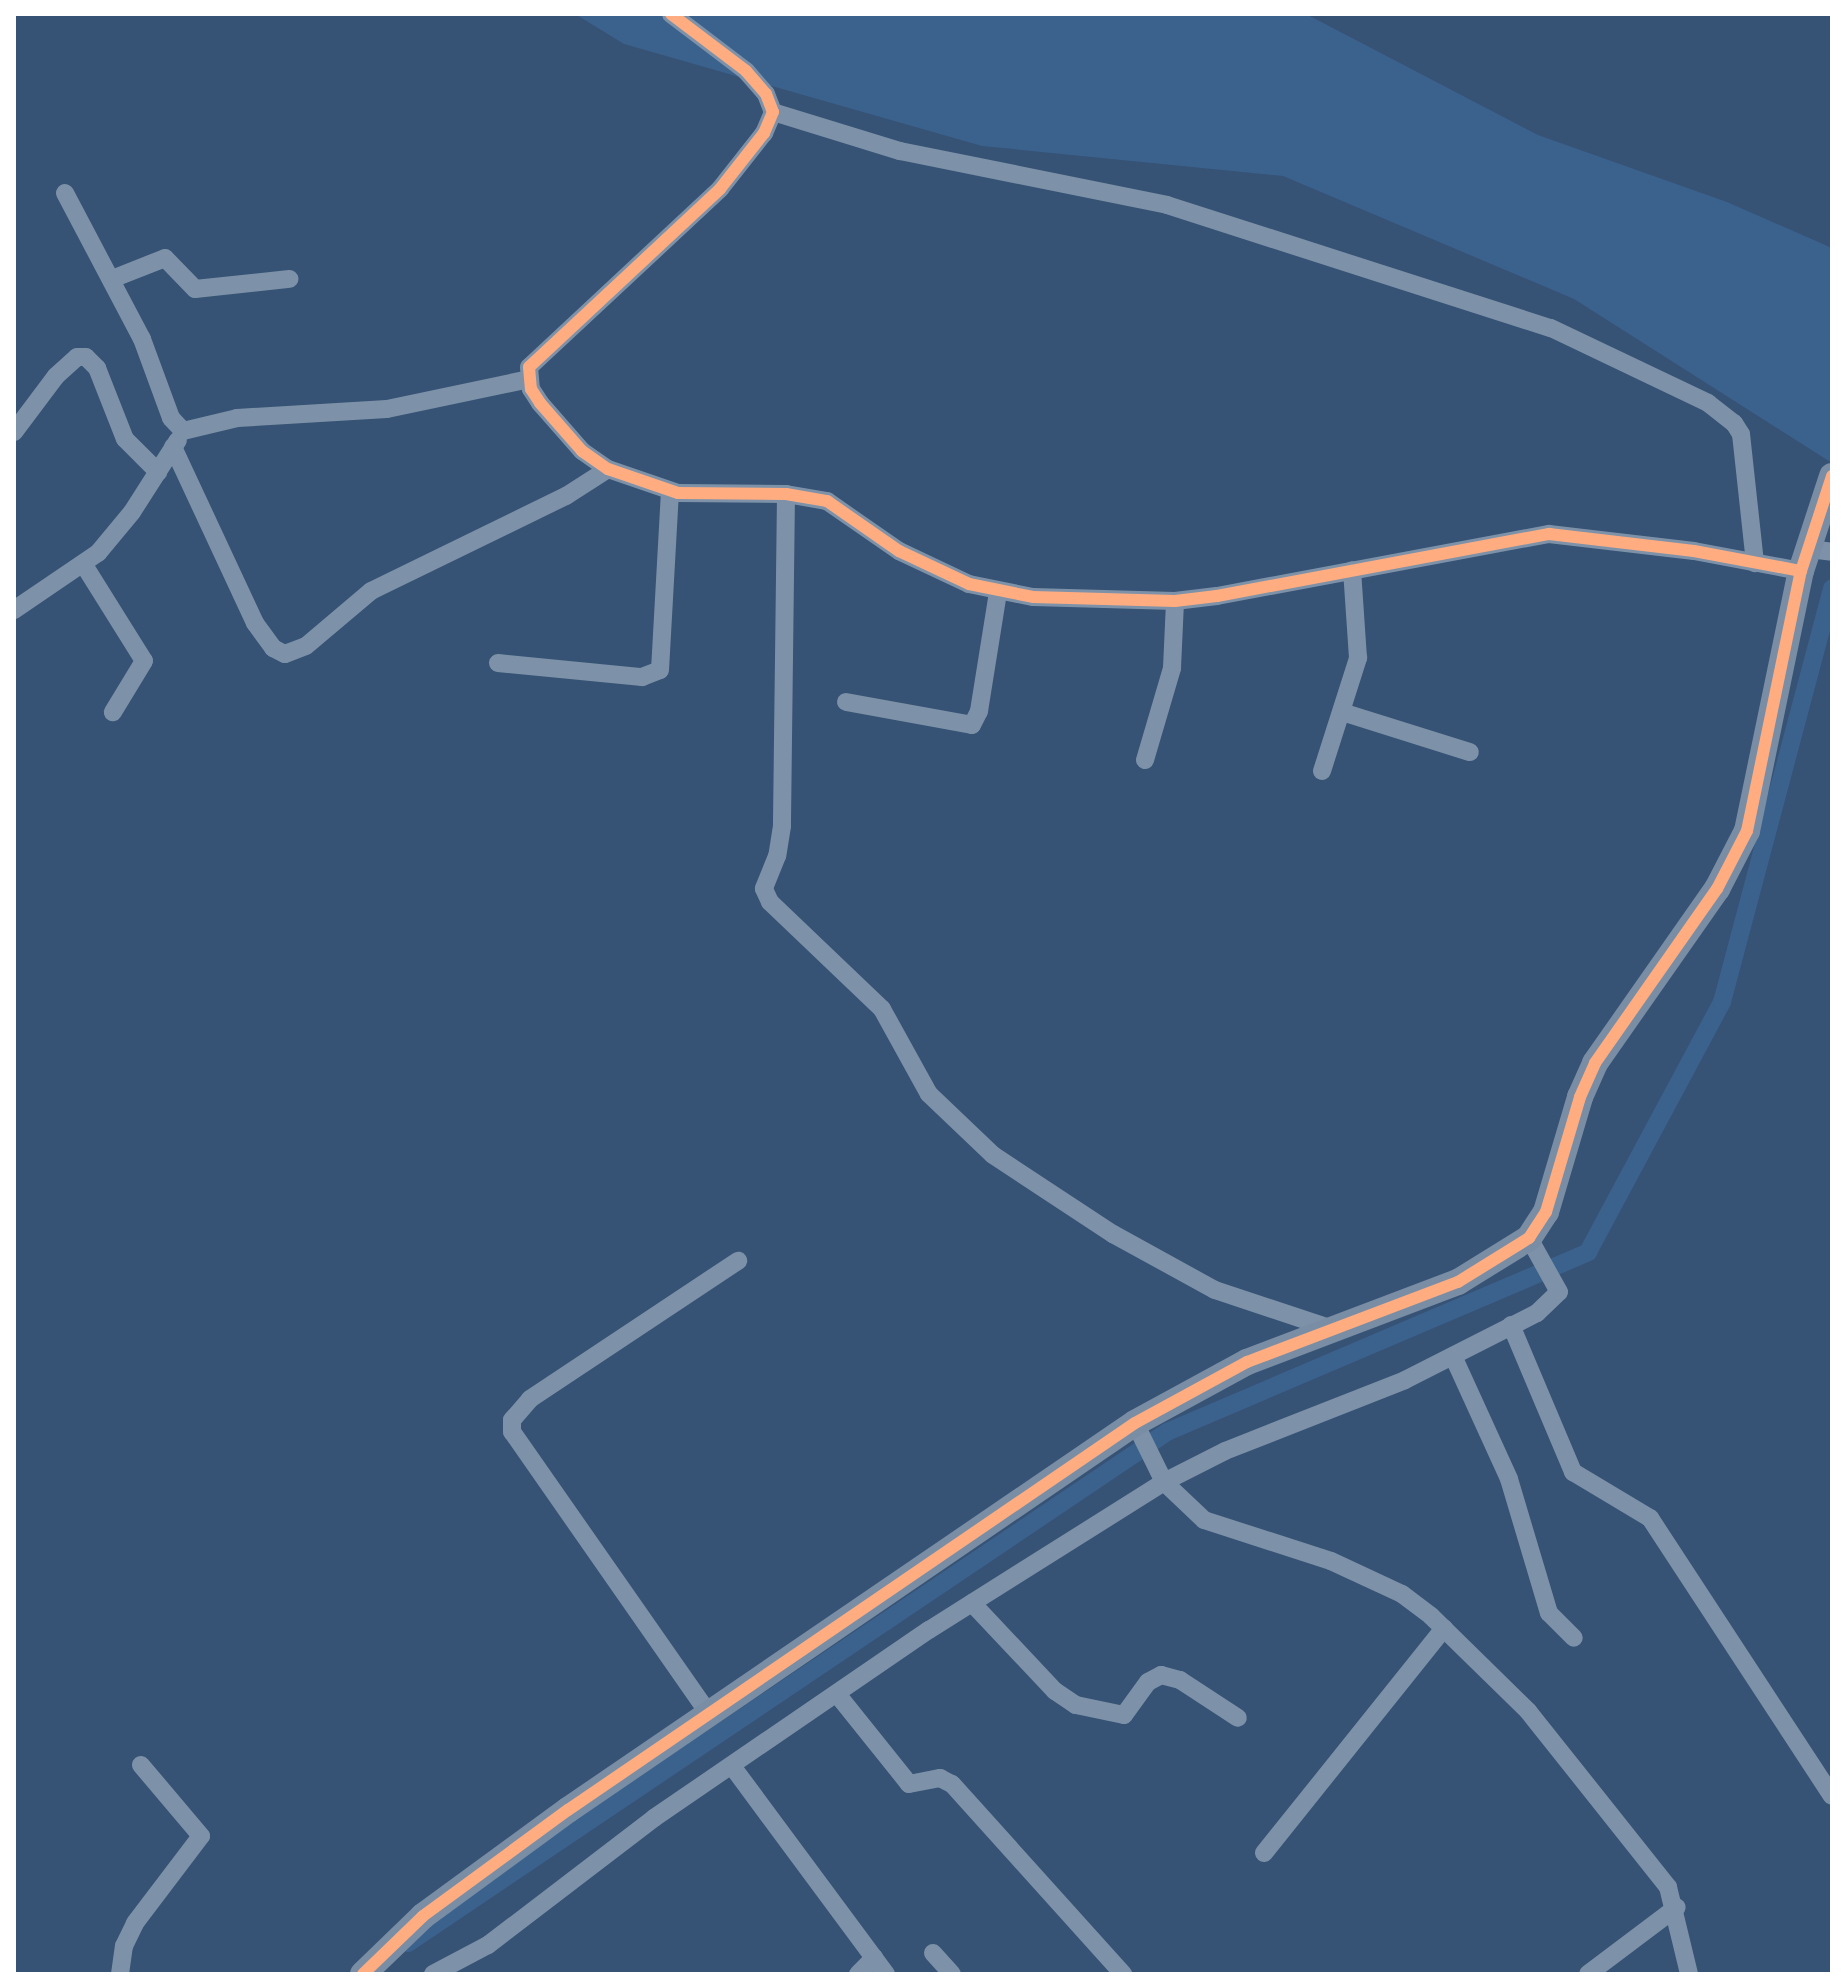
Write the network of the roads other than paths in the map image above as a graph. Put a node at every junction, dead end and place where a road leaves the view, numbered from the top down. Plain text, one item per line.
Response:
1 (671, 14) edge
2 (773, 112) junction
3 (65, 193) dead end
4 (112, 279) junction
5 (289, 279) dead end
6 (529, 379) junction
7 (184, 431) junction
8 (14, 432) edge
9 (173, 447) junction
10 (608, 469) junction
11 (158, 472) junction
12 (1832, 476) edge
13 (670, 491) junction
14 (786, 494) junction
15 (1813, 554) edge
16 (1755, 563) junction
17 (84, 565) junction
18 (1352, 570) junction
19 (998, 592) junction
20 (1175, 601) junction
21 (14, 610) edge
22 (498, 663) dead end
23 (846, 702) dead end
24 (113, 712) dead end
25 (1342, 712) junction
26 (1470, 752) dead end
27 (1145, 760) dead end
28 (1322, 771) dead end
29 (1529, 1238) junction
30 (738, 1261) dead end
31 (1511, 1325) junction
32 (1329, 1328) junction
33 (1453, 1356) junction
34 (1139, 1431) junction
35 (1164, 1482) junction
36 (972, 1603) junction
37 (1444, 1628) junction
38 (1574, 1638) dead end
39 (837, 1694) junction
40 (709, 1714) junction
41 (1238, 1718) dead end
42 (141, 1765) dead end
43 (732, 1766) junction
44 (1832, 1796) edge
45 (1264, 1853) dead end
46 (1677, 1907) junction
47 (933, 1953) dead end
48 (874, 1958) junction
49 (120, 1974) edge
50 (363, 1974) edge
51 (433, 1974) edge
52 (858, 1974) edge
53 (886, 1974) edge
54 (952, 1974) edge
55 (1123, 1974) edge
56 (1588, 1974) edge
57 (1689, 1974) edge

1 - 2 street
2 - 6 street
2 - 16 street
3 - 4 street
4 - 5 street
4 - 7 street
6 - 7 street
6 - 10 street
7 - 9 street
8 - 11 street
9 - 10 street
9 - 11 street
10 - 13 street
11 - 17 street
12 - 15 street
13 - 14 street
13 - 22 street
14 - 19 street
14 - 32 street
15 - 16 street
15 - 29 street
16 - 18 street
17 - 21 street
17 - 24 street
18 - 20 street
18 - 25 street
19 - 20 street
19 - 23 street
20 - 27 street
25 - 26 street
25 - 28 street
29 - 31 street
29 - 32 street
30 - 40 street
31 - 33 street
31 - 44 street
32 - 34 street
33 - 35 street
33 - 38 street
34 - 35 street
34 - 40 street
35 - 36 street
35 - 37 street
36 - 39 street
36 - 41 street
37 - 45 street
37 - 46 street
39 - 43 street
39 - 55 street
40 - 50 street
42 - 49 street
43 - 48 street
43 - 51 street
46 - 56 street
46 - 57 street
47 - 54 street
48 - 52 street
48 - 53 street

